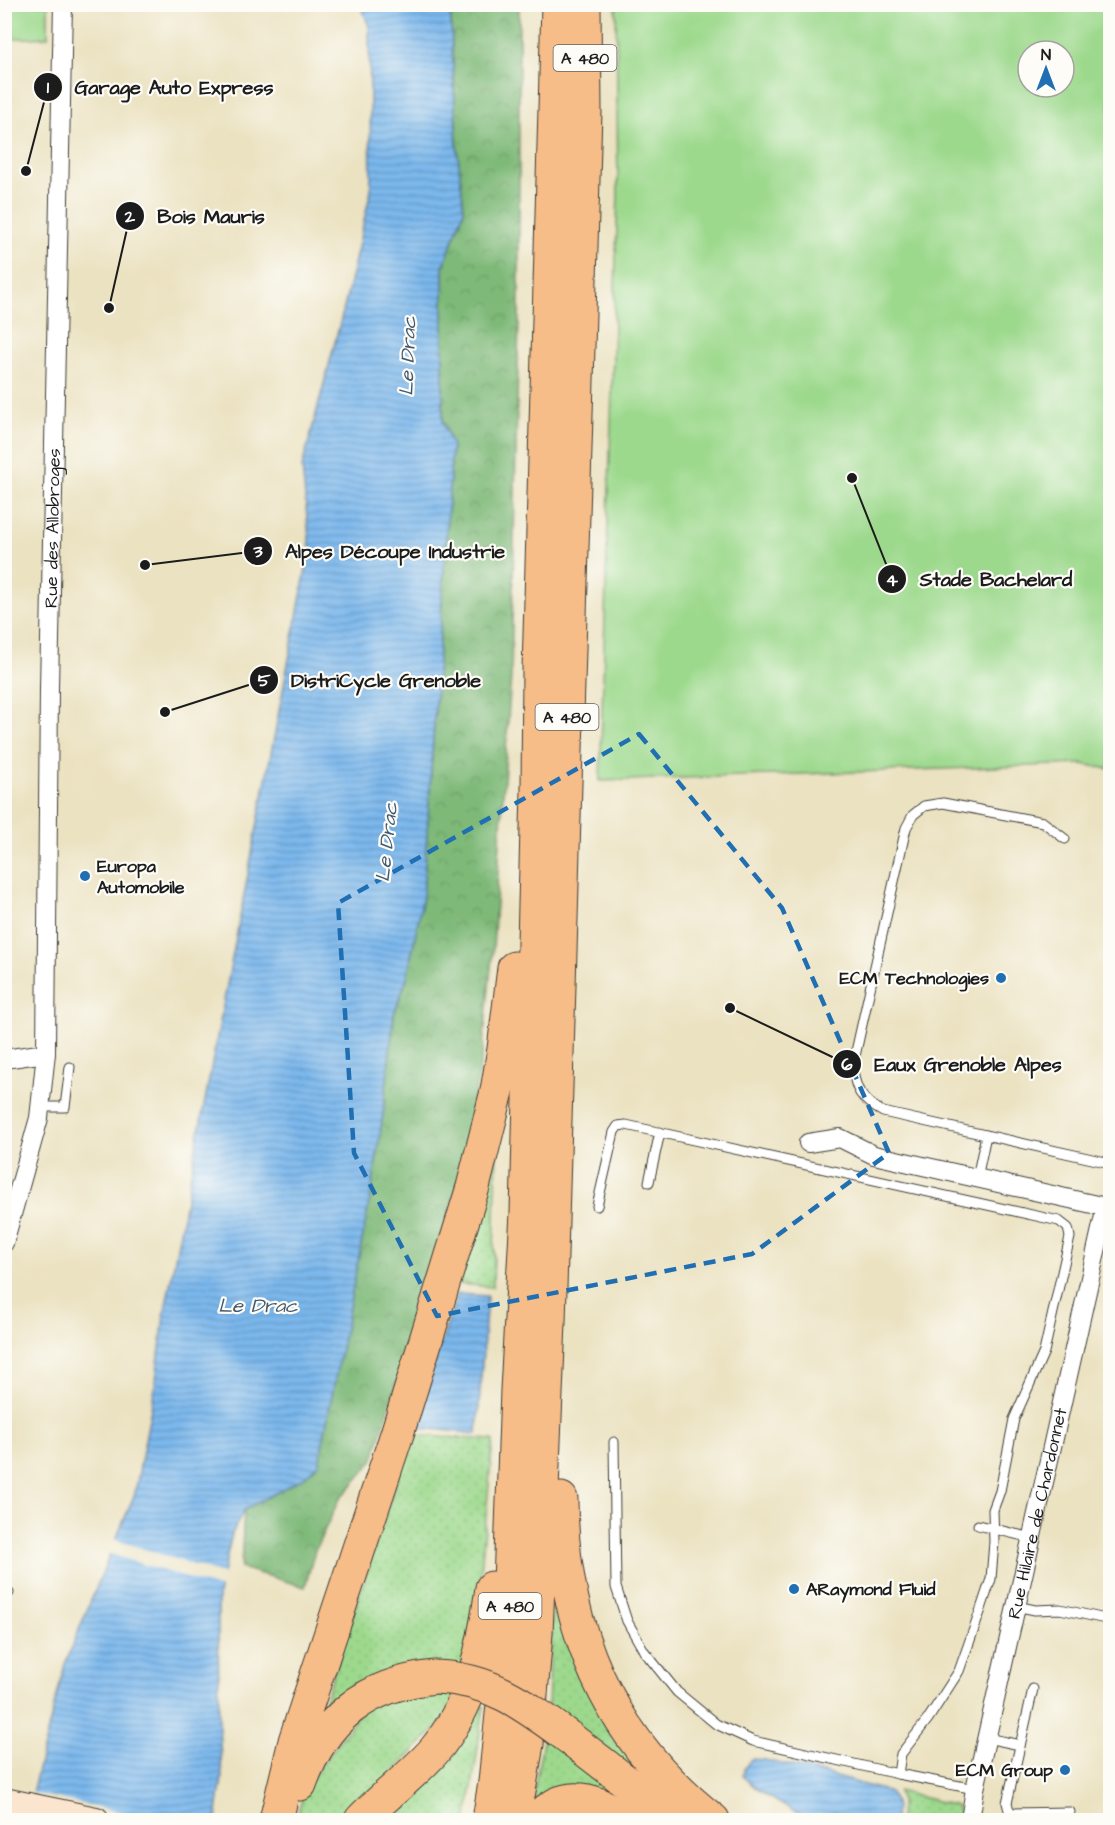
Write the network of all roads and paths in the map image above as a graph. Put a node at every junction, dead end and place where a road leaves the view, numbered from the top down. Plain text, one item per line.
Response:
1 (63, 4) edge
2 (558, 4) edge
3 (584, 4) edge
4 (600, 4) edge
5 (585, 112) junction
6 (539, 670) junction
7 (1065, 839) dead end
8 (45, 1053) junction
9 (4, 1059) edge
10 (69, 1067) dead end
11 (41, 1107) junction
12 (660, 1132) junction
13 (986, 1135) junction
14 (808, 1143) dead end
15 (1110, 1163) edge
16 (977, 1178) junction
17 (1110, 1180) edge
18 (649, 1182) dead end
19 (597, 1206) dead end
20 (1108, 1207) edge
21 (4, 1243) edge
22 (549, 1322) junction
23 (517, 1390) junction
24 (614, 1442) dead end
25 (978, 1526) dead end
26 (994, 1528) junction
27 (1032, 1538) junction
28 (1016, 1606) junction
29 (1110, 1620) edge
30 (1033, 1689) dead end
31 (987, 1738) junction
32 (1020, 1745) junction
33 (898, 1774) junction
34 (975, 1789) junction
35 (4, 1801) edge
36 (1070, 1812) dead end
37 (4, 1816) edge
38 (24, 1821) edge
39 (96, 1821) edge
40 (276, 1821) edge
41 (288, 1821) edge
42 (361, 1821) edge
43 (489, 1821) edge
44 (514, 1821) edge
45 (537, 1821) edge
46 (631, 1821) edge
47 (676, 1821) edge
48 (713, 1821) edge
49 (970, 1821) edge

1 - 8 street, Rue des Allobroges
2 - 6 highway, A 480
3 - 5 highway, A 480
4 - 5 highway
5 - 22 highway, A 480
6 - 23 highway, A 480
6 - 40 highway
7 - 13 lane
8 - 9 street
8 - 11 street, Rue des Allobroges
10 - 11 lane
11 - 21 street, Rue des Allobroges
12 - 18 lane
12 - 19 lane
12 - 26 lane
13 - 15 lane
13 - 16 lane
14 - 16 street
16 - 20 street
17 - 20 lane
20 - 27 street, Rue Hilaire de Chardonnet
22 - 44 highway, A 480
22 - 48 highway
23 - 42 highway
23 - 43 highway, A 480
24 - 33 lane
25 - 26 lane
26 - 27 lane
26 - 33 lane
27 - 28 street, Rue Hilaire de Chardonnet
28 - 29 lane
28 - 31 street, Rue Hilaire de Chardonnet
30 - 32 lane
31 - 32 lane
31 - 34 street, Rue Hilaire de Chardonnet
32 - 36 lane
33 - 34 lane
34 - 49 street, Rue Hilaire de Chardonnet
35 - 39 main road
37 - 38 main road
41 - 47 highway, bridge
45 - 46 highway

